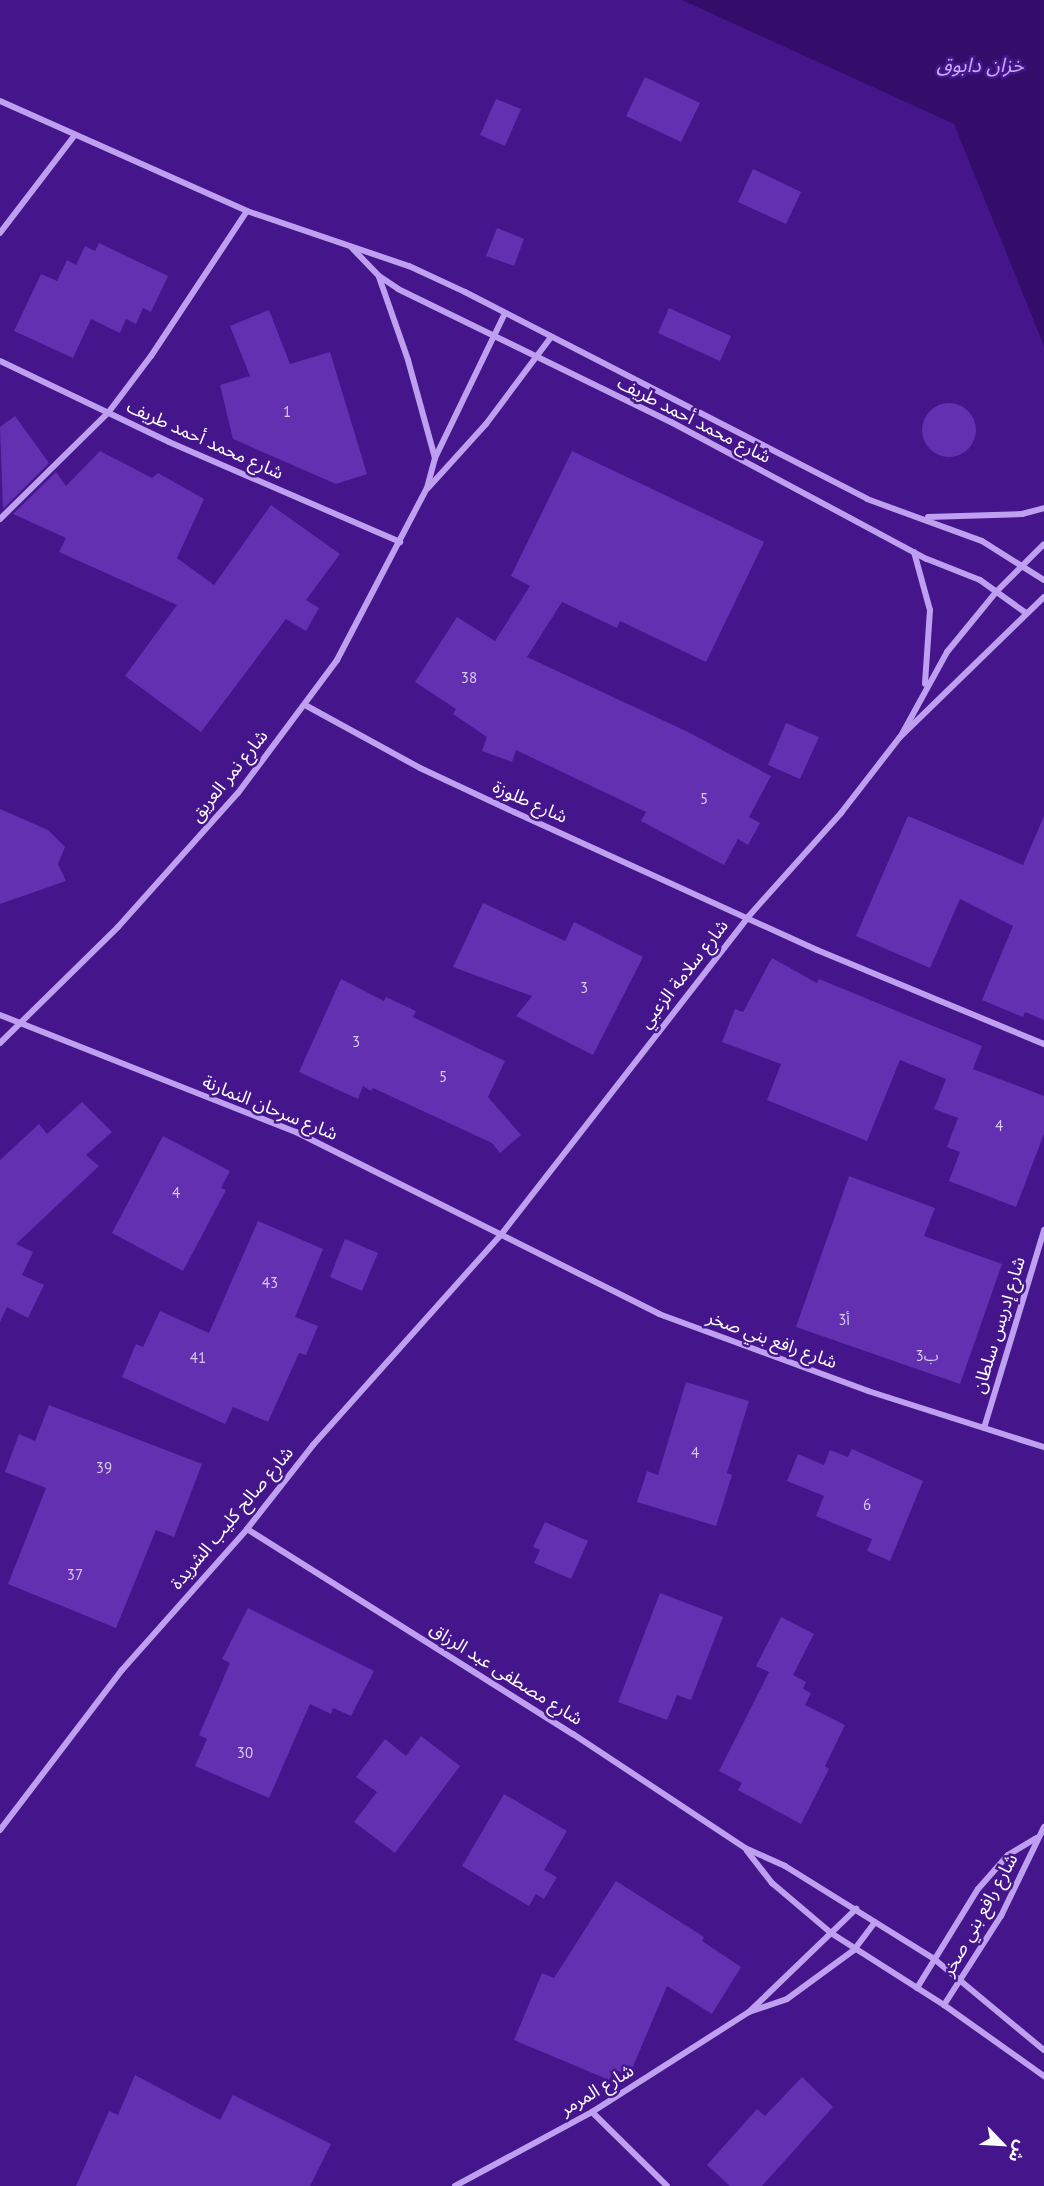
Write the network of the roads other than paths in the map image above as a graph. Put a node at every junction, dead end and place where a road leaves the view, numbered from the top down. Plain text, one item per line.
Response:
1 (0, 101) edge
2 (75, 135) junction
3 (247, 211) junction
4 (0, 233) edge
5 (352, 249) junction
6 (378, 276) junction
7 (505, 313) junction
8 (551, 337) junction
9 (494, 339) junction
10 (536, 359) junction
11 (0, 361) edge
12 (108, 413) junction
13 (435, 458) junction
14 (428, 488) junction
15 (1044, 508) edge
16 (921, 517) junction
17 (0, 519) edge
18 (400, 542) junction
19 (1044, 544) edge
20 (914, 552) junction
21 (1022, 564) junction
22 (1044, 580) edge
23 (997, 591) junction
24 (1044, 597) edge
25 (1026, 614) junction
26 (925, 686) junction
27 (305, 705) junction
28 (900, 737) junction
29 (748, 916) junction
30 (0, 1016) edge
31 (20, 1025) junction
32 (0, 1043) edge
33 (1044, 1044) edge
34 (1044, 1230) edge
35 (500, 1236) junction
36 (984, 1428) junction
37 (1044, 1447) edge
38 (247, 1529) junction
39 (1044, 1827) edge
40 (0, 1830) edge
41 (1037, 1837) junction
42 (745, 1848) junction
43 (856, 1909) junction
44 (875, 1922) junction
45 (831, 1933) junction
46 (854, 1950) junction
47 (933, 1958) junction
48 (963, 1979) junction
49 (917, 1988) junction
50 (944, 2005) junction
51 (749, 2012) junction
52 (1044, 2050) edge
53 (1044, 2076) edge
54 (592, 2112) junction
55 (455, 2186) edge
56 (667, 2186) edge

1 - 2 street, شارع محمد أحمد طريف
2 - 3 street, شارع محمد أحمد طريف
2 - 4 street
3 - 5 street, شارع محمد أحمد طريف
3 - 12 street
5 - 6 street, شارع محمد أحمد طريف
5 - 7 street, شارع محمد أحمد طريف
6 - 9 street, شارع محمد أحمد طريف
6 - 13 street
7 - 8 street, شارع محمد أحمد طريف
7 - 9 street, شارع نمر العريق
8 - 10 street, شارع نمر العريق
8 - 16 street, شارع محمد أحمد طريف
9 - 10 street, شارع محمد أحمد طريف
9 - 13 street, شارع نمر العريق
10 - 14 street, شارع نمر العريق
10 - 20 street, شارع محمد أحمد طريف
11 - 12 street, شارع محمد أحمد طريف
12 - 17 street
12 - 18 street, شارع محمد أحمد طريف
13 - 14 street, شارع نمر العريق
14 - 18 street, شارع نمر العريق
15 - 16 street
16 - 21 street, شارع محمد أحمد طريف
18 - 27 street, شارع نمر العريق
19 - 21 street, شارع سلامة الزعبي
20 - 23 street, شارع محمد أحمد طريف
20 - 26 street
21 - 22 street, شارع محمد أحمد طريف
21 - 23 street, شارع سلامة الزعبي
23 - 25 street, شارع محمد أحمد طريف
23 - 26 street, شارع سلامة الزعبي
24 - 25 street, شارع سلامة الزعبي
25 - 28 street, شارع سلامة الزعبي
26 - 28 street, شارع سلامة الزعبي
27 - 29 street, شارع طلوزة
27 - 31 street, شارع نمر العريق
28 - 29 street, شارع سلامة الزعبي
29 - 33 street, شارع طلوزة
29 - 35 street, شارع سلامة الزعبي
30 - 31 street, شارع سرحان النمارنة
31 - 32 street, شارع نمر العريق
31 - 35 street, شارع سرحان النمارنة
34 - 36 street, شارع إدريس سلطان
35 - 36 street, شارع رافع بني صخر
35 - 38 street, شارع صالح كليب الشريدة
36 - 37 street, شارع رافع بني صخر
38 - 40 street, شارع صالح كليب الشريدة
38 - 42 street, شارع مصطفى عبد الرزاق
39 - 41 street, شارع رافع بني صخر
41 - 47 street, شارع رافع بني صخر
41 - 48 street, شارع رافع بني صخر
42 - 43 street, شارع مصطفى عبد الرزاق
42 - 45 street, شارع مصطفى عبد الرزاق
43 - 44 street, شارع مصطفى عبد الرزاق
43 - 45 street, شارع المرمر
44 - 46 street, شارع المرمر
44 - 47 street, شارع مصطفى عبد الرزاق
45 - 46 street, شارع مصطفى عبد الرزاق
45 - 51 street, شارع المرمر
46 - 49 street, شارع مصطفى عبد الرزاق
46 - 51 street, شارع المرمر
47 - 48 street, شارع مصطفى عبد الرزاق
47 - 49 street, شارع رافع بني صخر
48 - 50 street, شارع رافع بني صخر
48 - 52 street, شارع مصطفى عبد الرزاق
49 - 50 street, شارع مصطفى عبد الرزاق
50 - 53 street, شارع مصطفى عبد الرزاق
51 - 54 street, شارع المرمر
54 - 55 street, شارع المرمر
54 - 56 street

